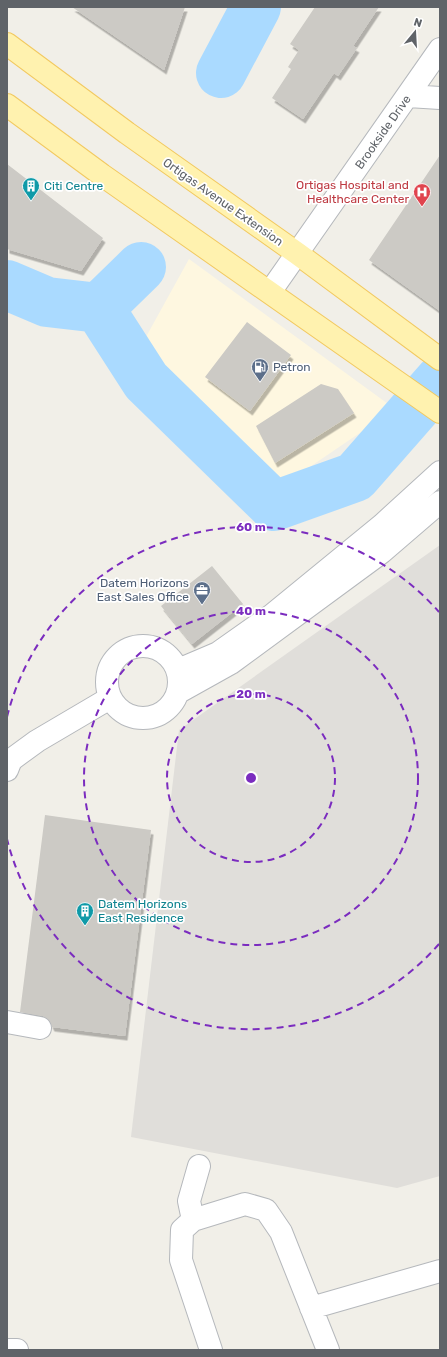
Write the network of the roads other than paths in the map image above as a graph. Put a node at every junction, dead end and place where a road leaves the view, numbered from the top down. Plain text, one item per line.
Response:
1 (7, 44) edge
2 (440, 49) edge
3 (408, 96) junction
4 (440, 98) edge
5 (7, 105) edge
6 (298, 254) junction
7 (270, 292) junction
8 (440, 359) edge
9 (438, 411) edge
10 (440, 472) edge
11 (440, 502) edge
12 (178, 670) junction
13 (179, 692) junction
14 (110, 698) junction
15 (7, 770) edge
16 (7, 1022) edge
17 (40, 1028) dead end
18 (199, 1166) dead end
19 (193, 1220) junction
20 (440, 1271) edge
21 (312, 1308) junction
22 (8, 1350) edge
23 (17, 1350) edge
24 (211, 1350) edge
25 (328, 1350) edge

1 - 6 main road, Ortigas Avenue Extension
2 - 3 street, Brookside Drive
3 - 4 street
3 - 6 street, Brookside Drive
5 - 7 main road
6 - 7 street, Brookside Drive
6 - 8 main road, Ortigas Avenue Extension
7 - 9 main road
10 - 12 street
11 - 13 street
12 - 13 street
12 - 14 street
13 - 14 street
14 - 15 street
16 - 17 street
18 - 19 street
19 - 21 street
19 - 24 street
20 - 21 street
21 - 25 street
22 - 23 street

